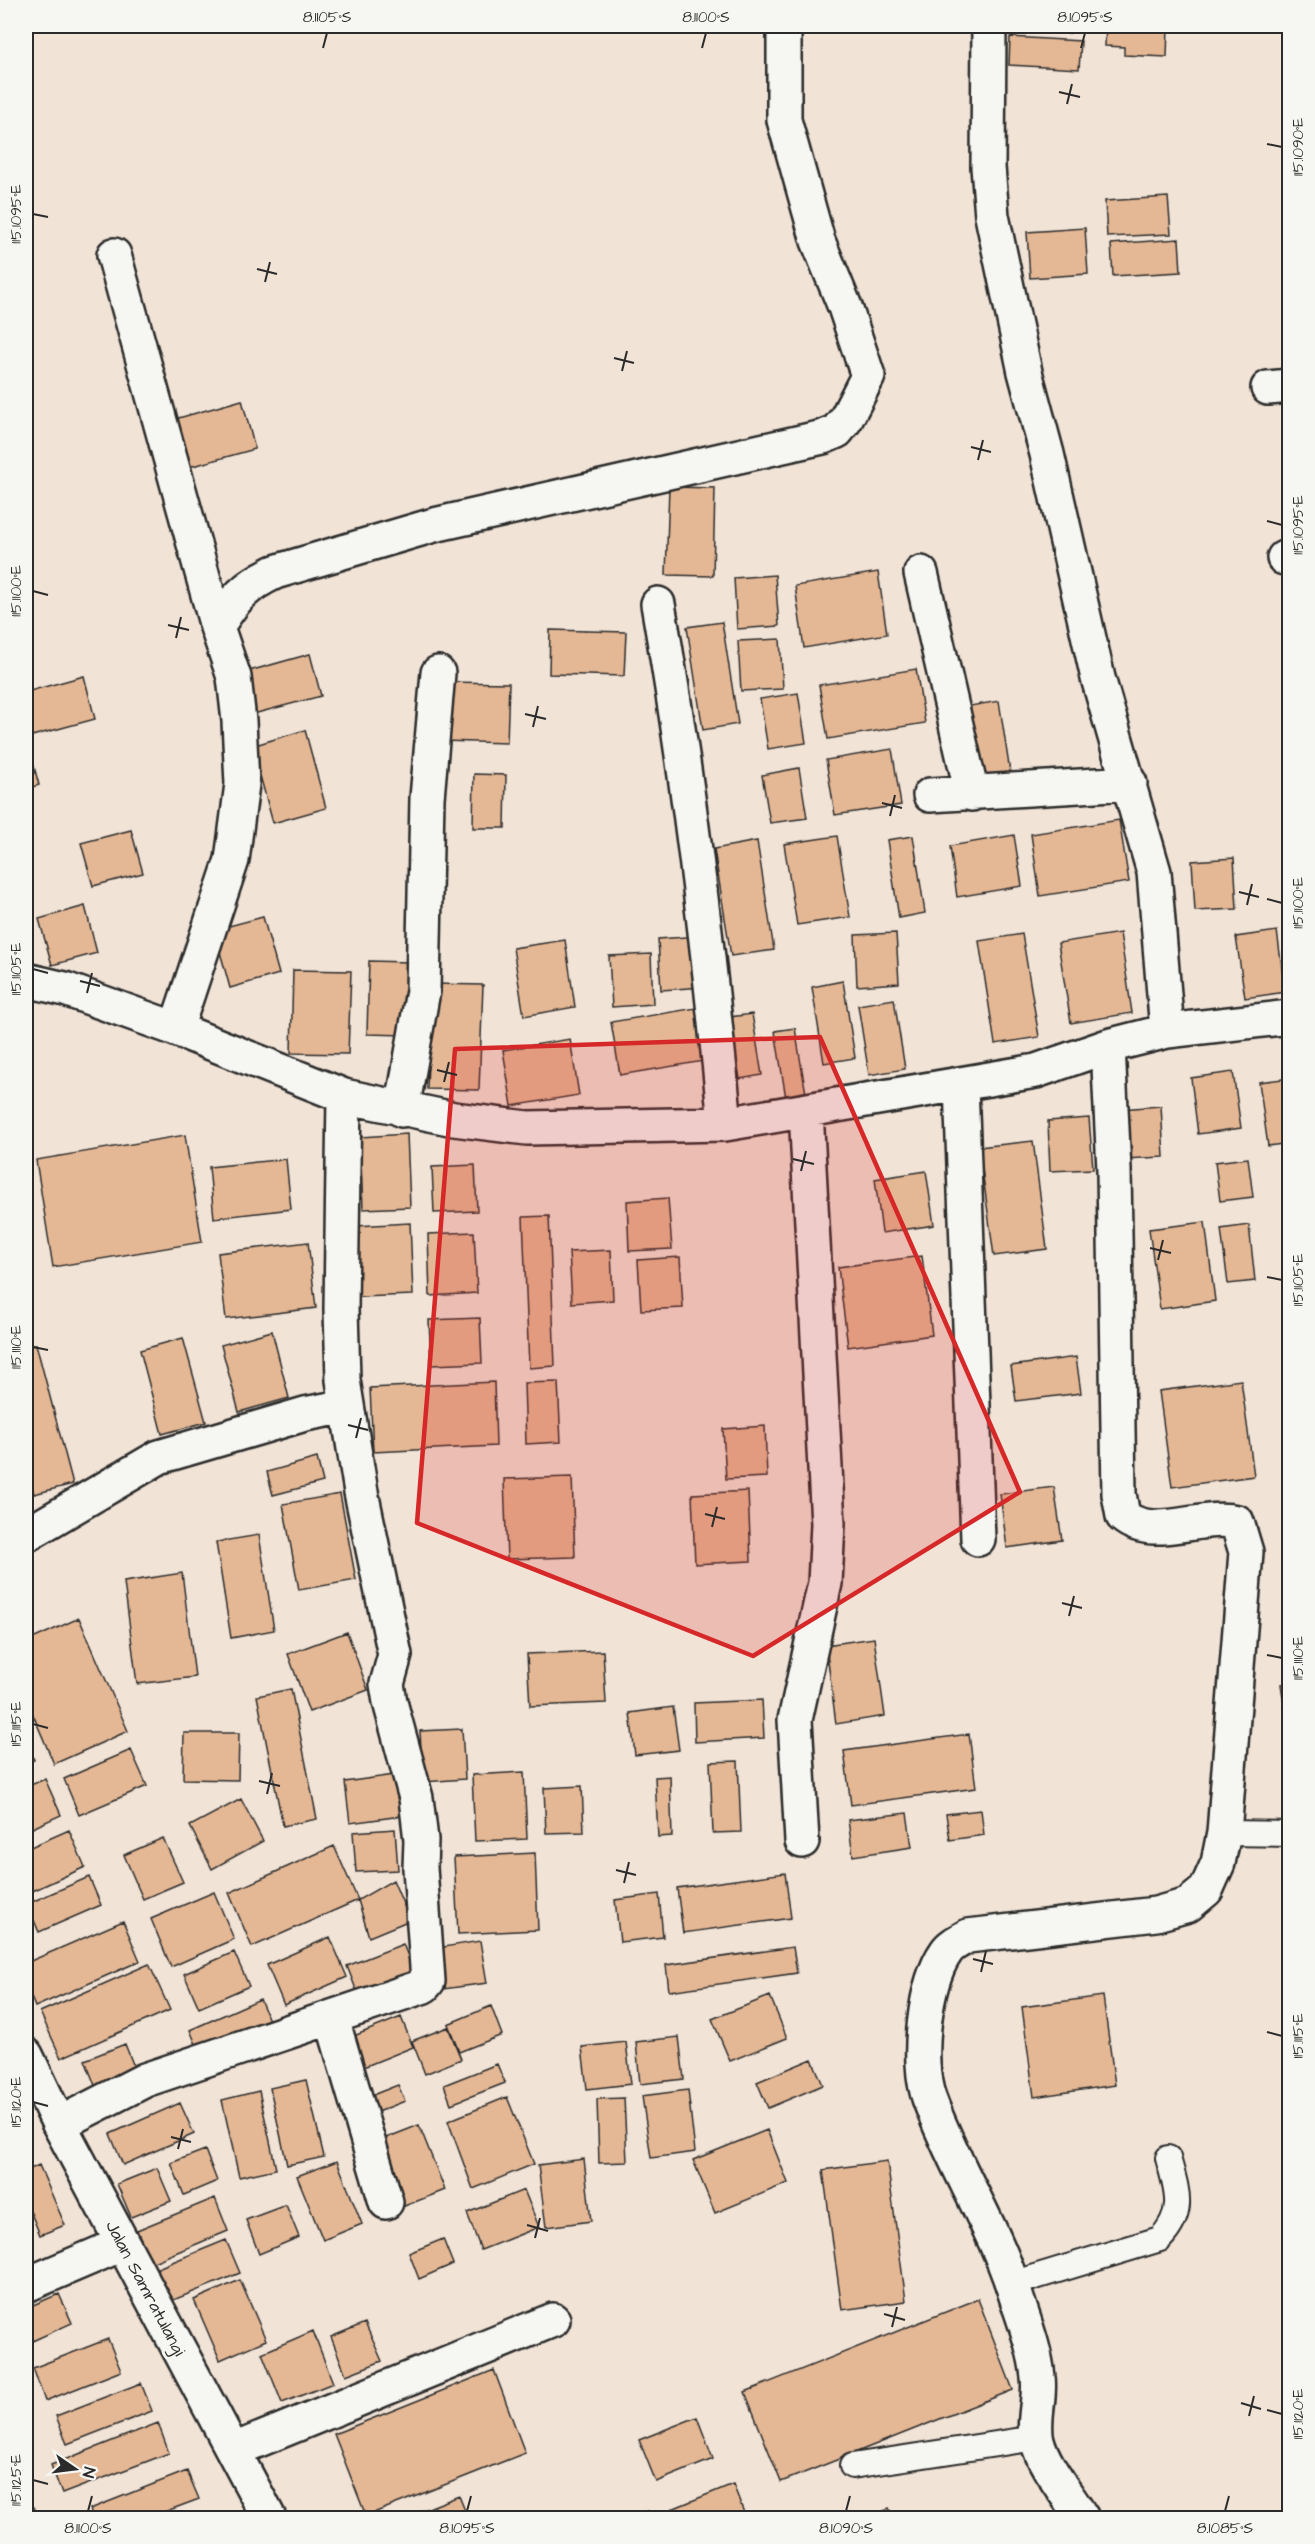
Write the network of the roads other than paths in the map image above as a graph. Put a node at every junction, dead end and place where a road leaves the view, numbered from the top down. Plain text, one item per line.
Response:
1 (784, 26) edge
2 (989, 26) edge
3 (114, 255) dead end
4 (921, 573) dead end
5 (658, 604) dead end
6 (216, 627) junction
7 (438, 674) dead end
8 (1130, 783) junction
9 (972, 794) junction
10 (930, 795) dead end
11 (26, 980) edge
12 (1290, 1017) edge
13 (176, 1029) junction
14 (1167, 1030) junction
15 (1108, 1046) junction
16 (961, 1085) junction
17 (344, 1096) junction
18 (402, 1110) junction
19 (806, 1111) junction
20 (725, 1124) junction
21 (347, 1406) junction
22 (26, 1535) edge
23 (978, 1539) dead end
24 (1224, 1833) junction
25 (1290, 1834) edge
26 (802, 1841) dead end
27 (332, 2019) junction
28 (26, 2055) edge
29 (59, 2124) junction
30 (1168, 2158) dead end
31 (386, 2202) dead end
32 (122, 2244) junction
33 (1012, 2284) junction
34 (26, 2285) edge
35 (553, 2320) dead end
36 (1036, 2438) junction
37 (234, 2450) junction
38 (852, 2466) dead end
39 (269, 2518) edge
40 (1082, 2518) edge

1 - 6 street
2 - 8 street
3 - 6 street
4 - 9 street
5 - 20 street
6 - 13 street
7 - 18 street
8 - 9 street
8 - 14 street
9 - 10 street
11 - 13 street
12 - 14 street
13 - 17 street
14 - 15 street
15 - 16 street
15 - 24 street
16 - 19 street
16 - 23 street
17 - 18 street
17 - 21 street
18 - 20 street
19 - 20 street
19 - 26 street
21 - 22 street
21 - 27 street
24 - 25 lane
24 - 33 street
27 - 29 street
27 - 31 street
28 - 29 street, Jalan Samratulangi
29 - 32 street, Jalan Samratulangi
30 - 33 lane
32 - 34 street
32 - 37 street, Jalan Samratulangi
33 - 36 street
35 - 37 street
36 - 38 lane
36 - 40 street
37 - 39 street, Jalan Samratulangi

